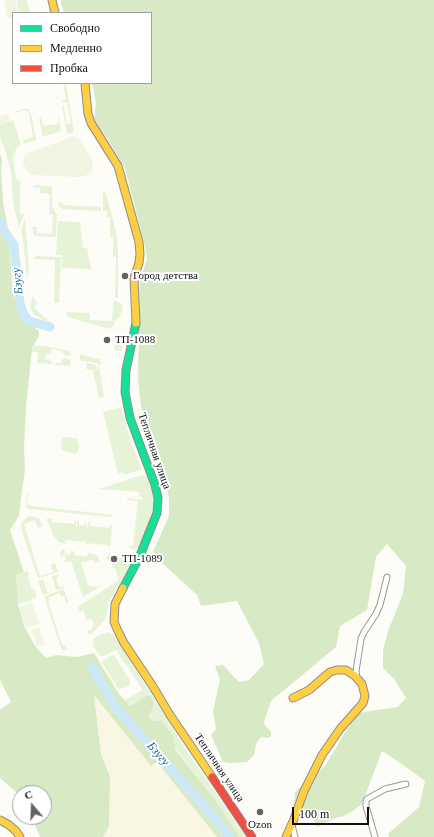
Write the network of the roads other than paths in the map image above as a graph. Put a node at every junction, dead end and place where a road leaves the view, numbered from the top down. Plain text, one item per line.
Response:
1 (52, 0) edge
2 (56, 12) edge
3 (85, 84) edge
4 (387, 577) dead end
5 (358, 680) junction
6 (293, 698) dead end
7 (406, 784) dead end
8 (0, 820) edge
9 (0, 824) edge
10 (291, 824) junction
11 (9, 825) junction
12 (20, 837) edge
13 (252, 837) edge
14 (286, 837) edge
15 (295, 837) edge
16 (375, 837) edge

1 - 2 street
3 - 13 street, Тепличная улица
4 - 5 street
5 - 6 street
5 - 10 street
7 - 16 street
8 - 11 street
9 - 11 street
10 - 14 street
10 - 15 street
11 - 12 street

